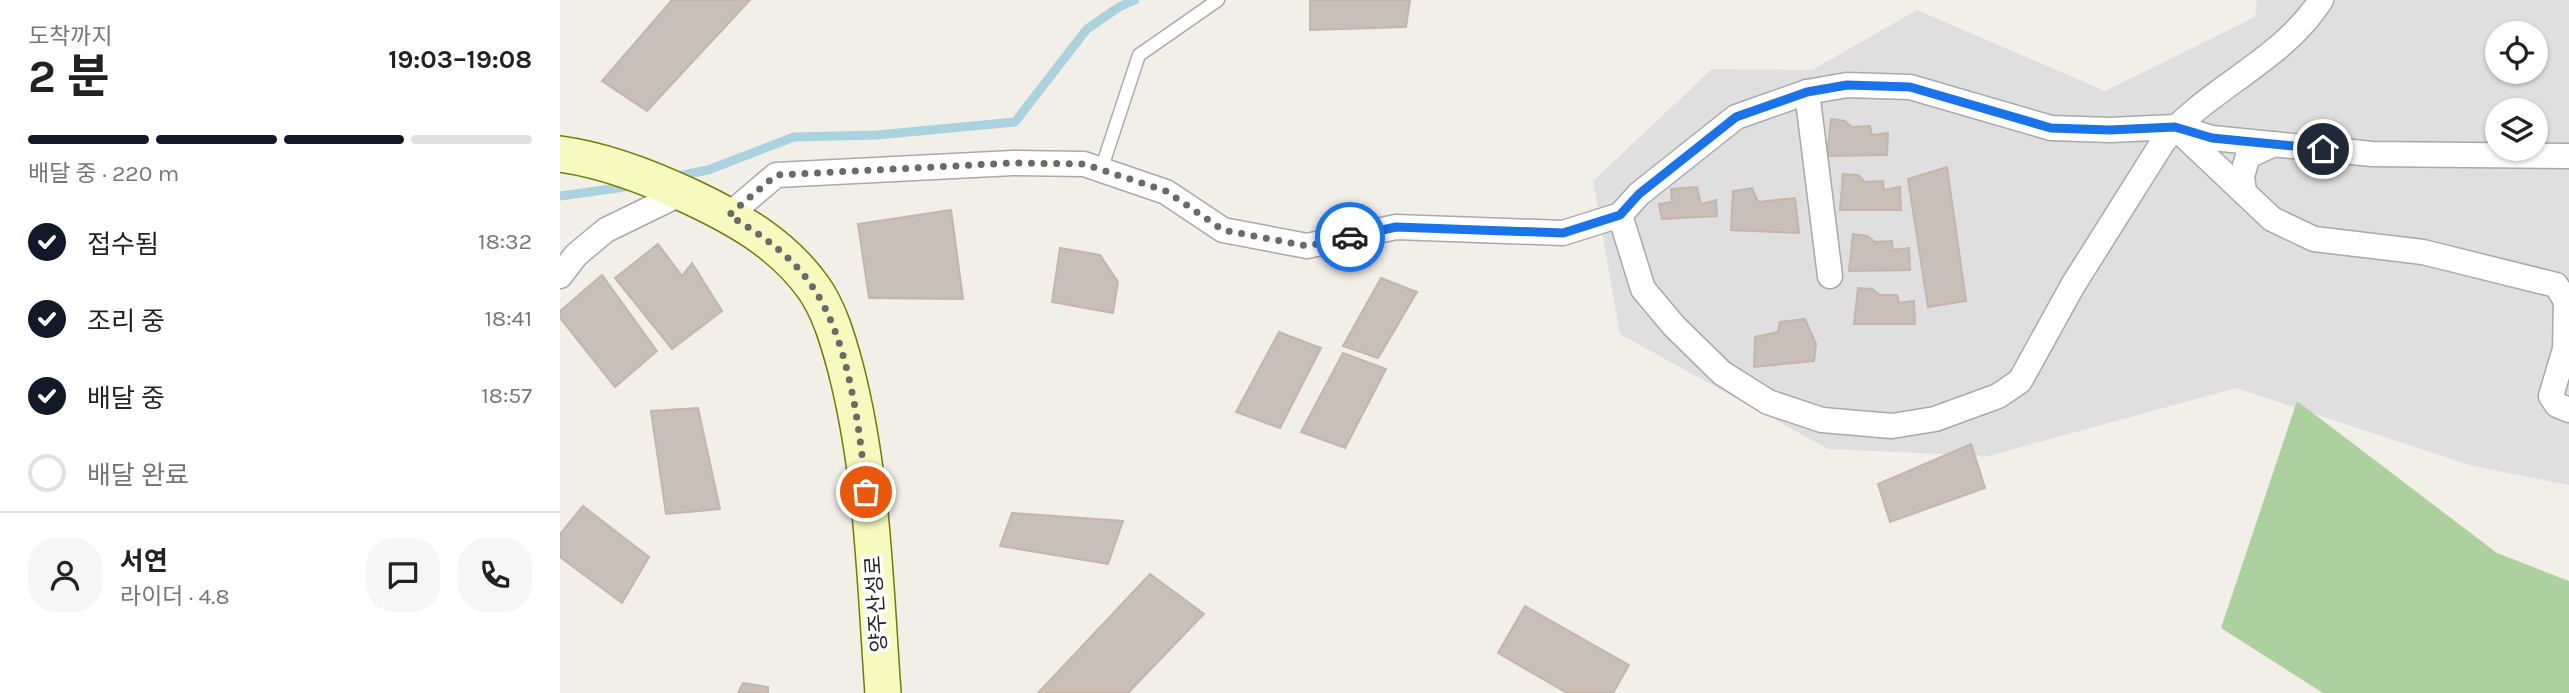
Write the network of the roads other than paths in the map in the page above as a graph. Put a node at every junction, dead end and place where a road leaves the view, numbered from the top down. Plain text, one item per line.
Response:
1 (1218, 0) edge
2 (2321, 0) edge
3 (1807, 92) junction
4 (2175, 127) junction
5 (2274, 144) junction
6 (569, 156) edge
7 (2569, 156) edge
8 (1101, 170) junction
9 (673, 188) junction
10 (2244, 192) junction
11 (729, 215) junction
12 (1620, 215) junction
13 (560, 276) edge
14 (1830, 276) dead end
15 (2569, 410) edge
16 (883, 693) edge

1 - 8 lane
2 - 4 street
3 - 4 street
3 - 12 street
3 - 14 street
4 - 5 street
4 - 10 street
4 - 12 street
5 - 7 street
5 - 10 street
6 - 9 street, 양주산성로
8 - 11 street
8 - 12 street
9 - 11 street, 양주산성로
9 - 13 street
10 - 15 street
11 - 16 street, 양주산성로

